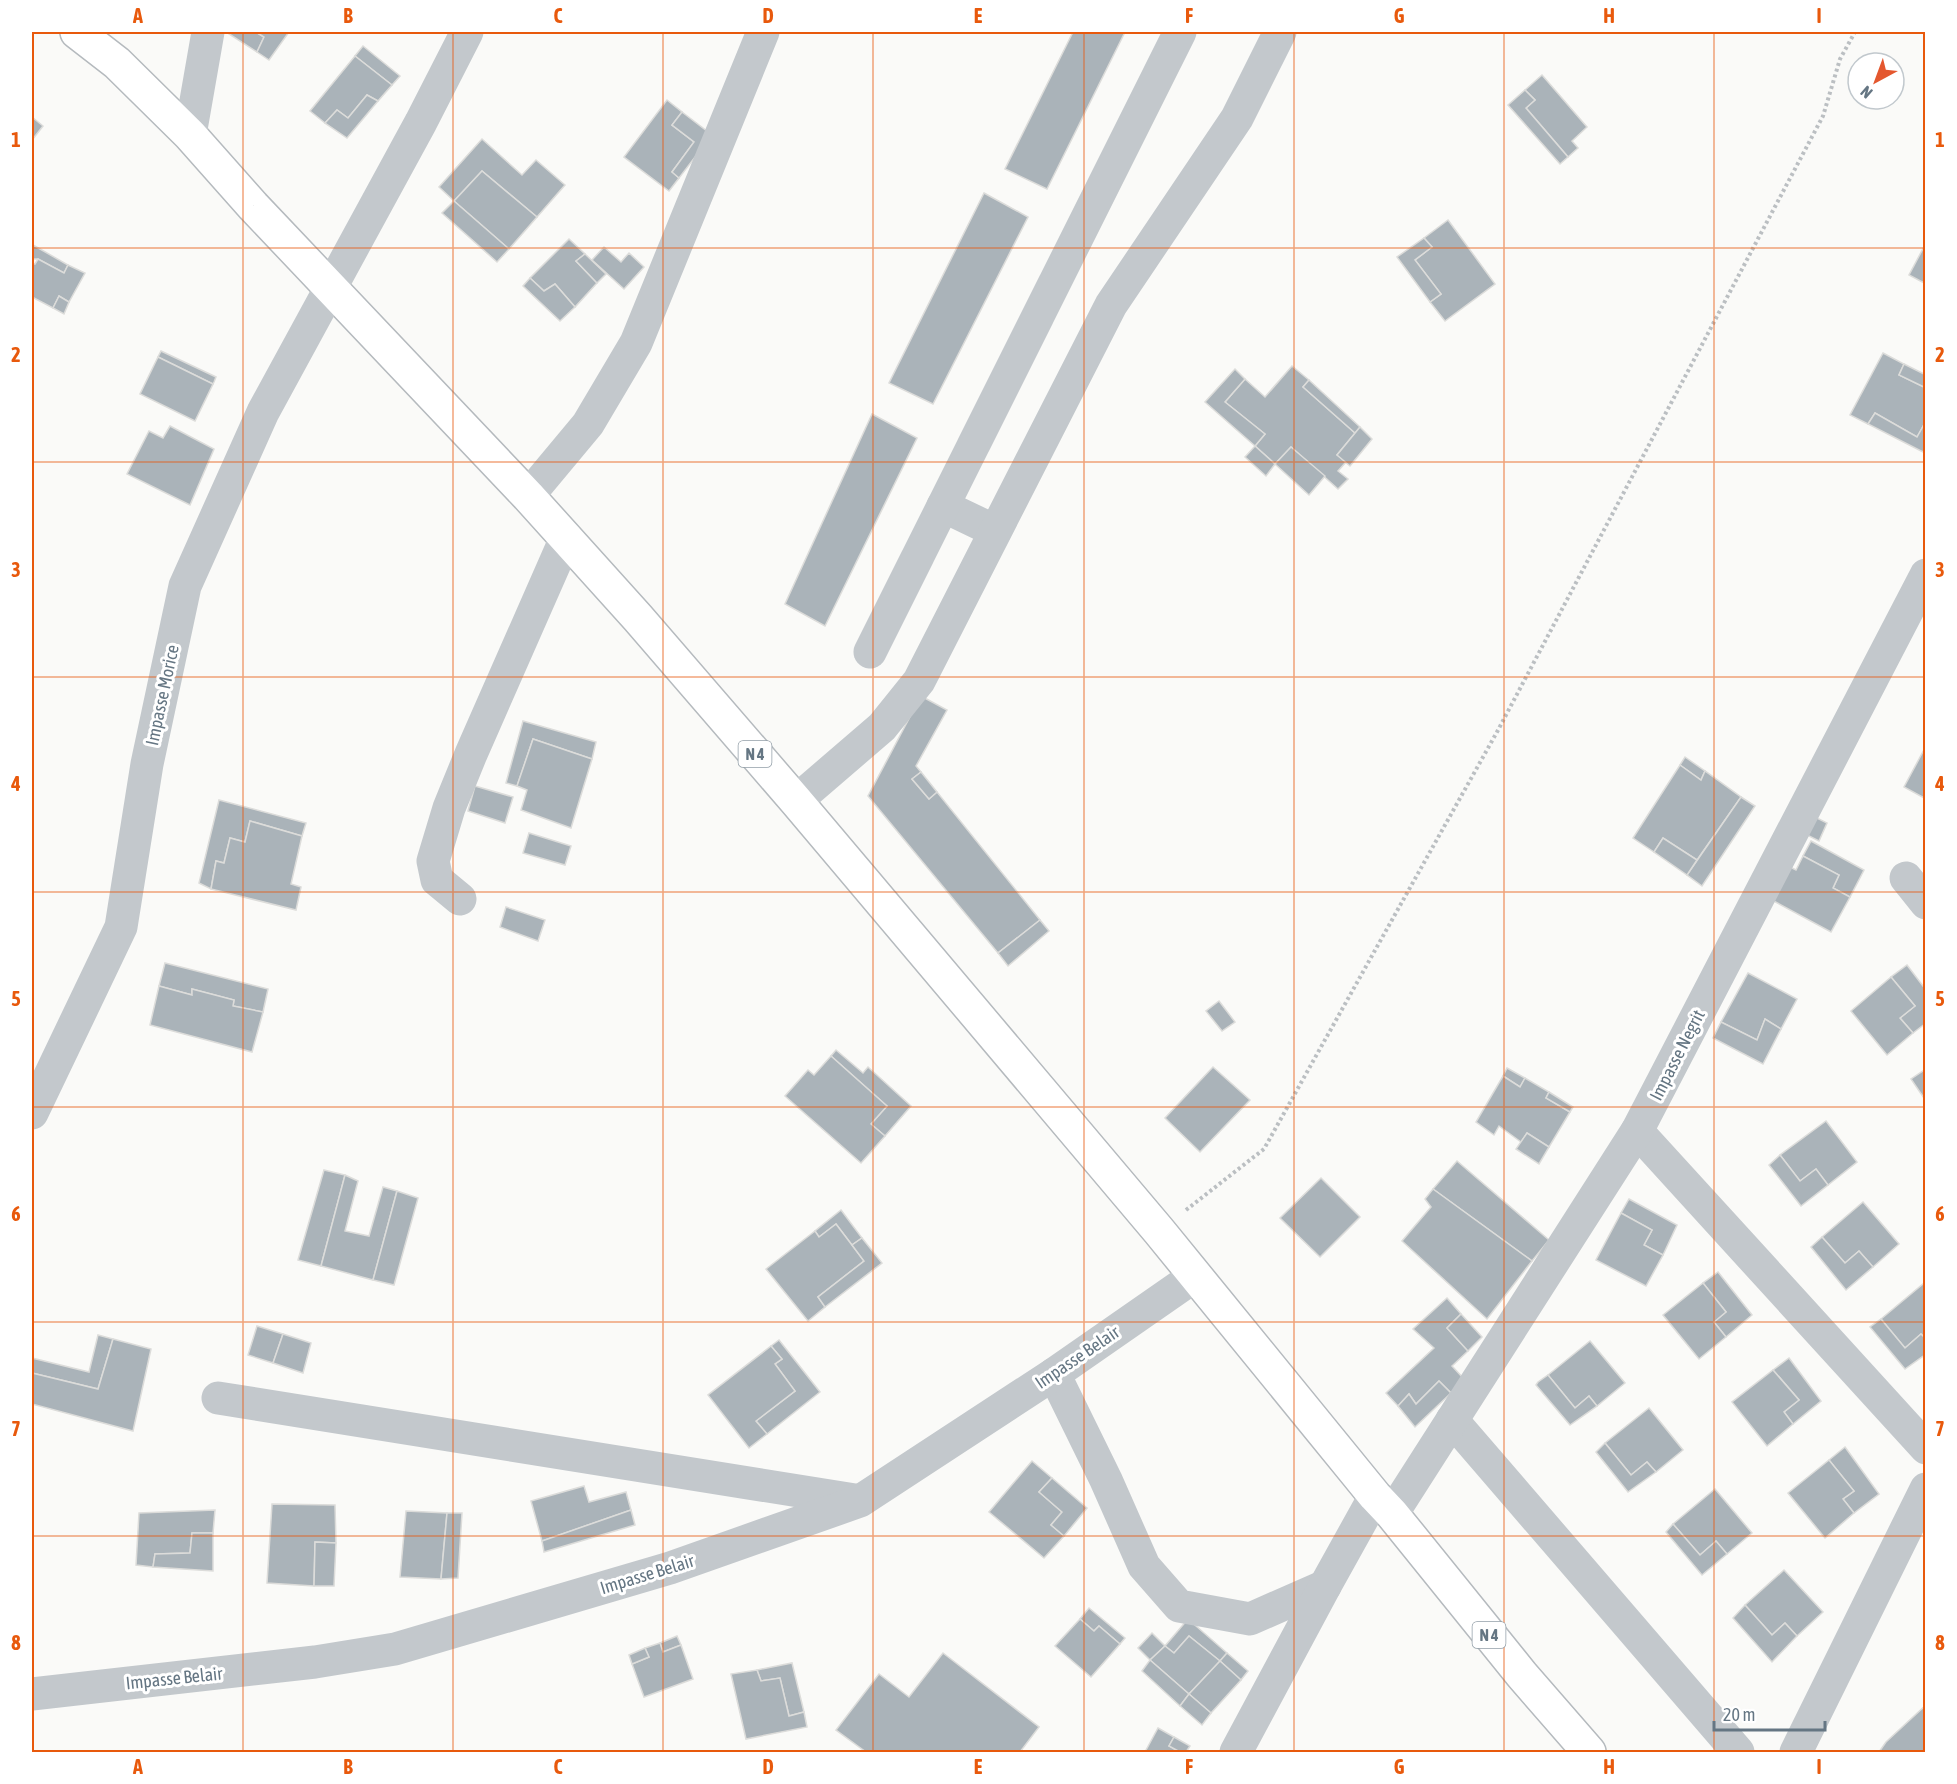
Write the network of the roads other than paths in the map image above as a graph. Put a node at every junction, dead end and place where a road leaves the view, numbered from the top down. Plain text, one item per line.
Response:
1 (77, 32) edge
2 (208, 32) edge
3 (466, 32) edge
4 (764, 32) edge
5 (1180, 32) edge
6 (1280, 32) edge
7 (190, 135) junction
8 (331, 290) junction
9 (528, 496) junction
10 (943, 506) junction
11 (995, 531) junction
12 (566, 538) junction
13 (1926, 575) edge
14 (870, 652) dead end
15 (796, 801) junction
16 (1906, 878) dead end
17 (460, 899) dead end
18 (1926, 903) edge
19 (32, 1113) edge
20 (1637, 1131) junction
21 (1195, 1276) junction
22 (1054, 1374) junction
23 (218, 1398) dead end
24 (1452, 1420) junction
25 (1926, 1448) edge
26 (1926, 1489) edge
27 (860, 1501) junction
28 (1384, 1505) junction
29 (1325, 1586) junction
30 (32, 1694) edge
31 (1236, 1752) edge
32 (1589, 1752) edge
33 (1738, 1752) edge
34 (1796, 1752) edge

1 - 7 main road, N 4
2 - 7 street
3 - 8 street, Impasse Morice
4 - 9 street
5 - 10 street
6 - 11 street
7 - 8 main road, N 4
8 - 9 main road, N 4
8 - 19 street, Impasse Morice
9 - 12 main road, N 4
10 - 11 street
10 - 14 street
11 - 15 street
12 - 15 main road, N 4
12 - 17 street
13 - 20 street, Impasse Negrit
15 - 21 main road, N 4
16 - 18 street
20 - 24 street, Impasse Negrit
20 - 25 street
21 - 22 street, Impasse Belair
21 - 28 main road, N 4
22 - 27 street, Impasse Belair
22 - 29 street
23 - 27 street
24 - 28 street, Impasse Negrit
24 - 33 street
26 - 34 street
27 - 30 street, Impasse Belair
28 - 29 street, Impasse Negrit
28 - 32 main road, N 4
29 - 31 street, Impasse Negrit

